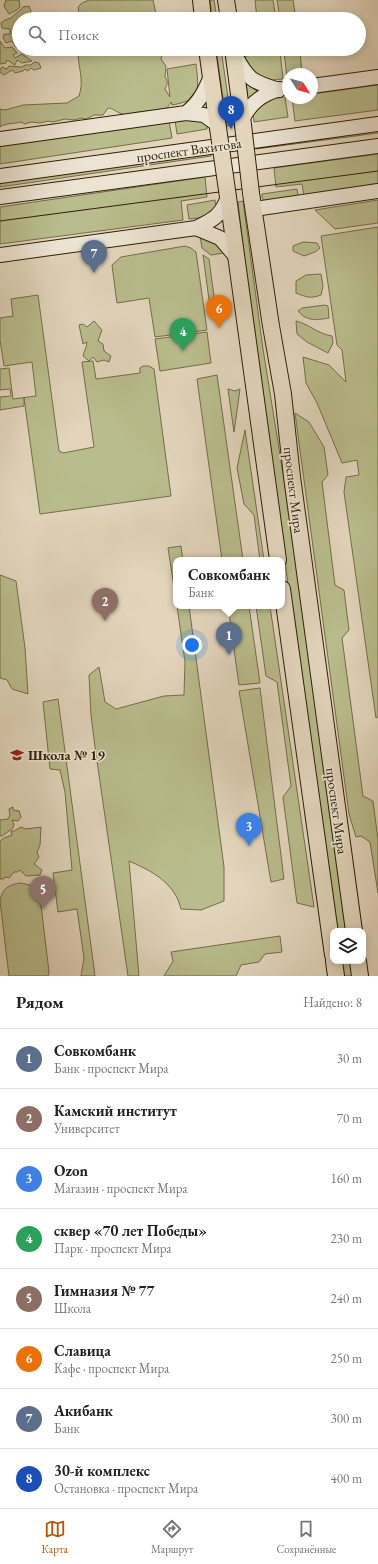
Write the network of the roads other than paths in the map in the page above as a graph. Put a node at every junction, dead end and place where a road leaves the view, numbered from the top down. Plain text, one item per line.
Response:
1 (201, 0) edge
2 (226, 0) edge
3 (202, 12) edge
4 (228, 12) edge
5 (208, 56) edge
6 (234, 56) edge
7 (236, 56) edge
8 (211, 76) junction
9 (378, 77) edge
10 (318, 85) edge
11 (282, 89) edge
12 (282, 90) edge
13 (186, 113) junction
14 (242, 122) junction
15 (378, 124) edge
16 (218, 127) junction
17 (0, 140) edge
18 (378, 146) edge
19 (0, 176) edge
20 (378, 191) edge
21 (228, 197) junction
22 (0, 198) edge
23 (254, 210) junction
24 (196, 228) junction
25 (0, 255) edge
26 (237, 258) junction
27 (278, 557) edge
28 (285, 609) edge
29 (354, 928) edge
30 (330, 933) edge
31 (334, 964) edge
32 (358, 964) edge
33 (336, 976) edge
34 (360, 976) edge

1 - 3 main road
2 - 4 main road
5 - 8 main road, проспект Мира
6 - 14 main road, проспект Мира
7 - 11 main road
8 - 13 main road
8 - 16 main road, проспект Мира
9 - 10 main road
12 - 14 main road
13 - 16 main road
13 - 17 main road
14 - 23 main road, проспект Мира, bridge
15 - 19 main road, проспект Вахитова
16 - 21 main road, проспект Мира, bridge
18 - 22 main road, проспект Вахитова
20 - 23 main road
21 - 24 main road
21 - 26 main road, проспект Мира
23 - 29 main road, проспект Мира
24 - 25 main road
24 - 26 main road
26 - 27 main road, проспект Мира
28 - 30 main road, проспект Мира
31 - 33 main road
32 - 34 main road

